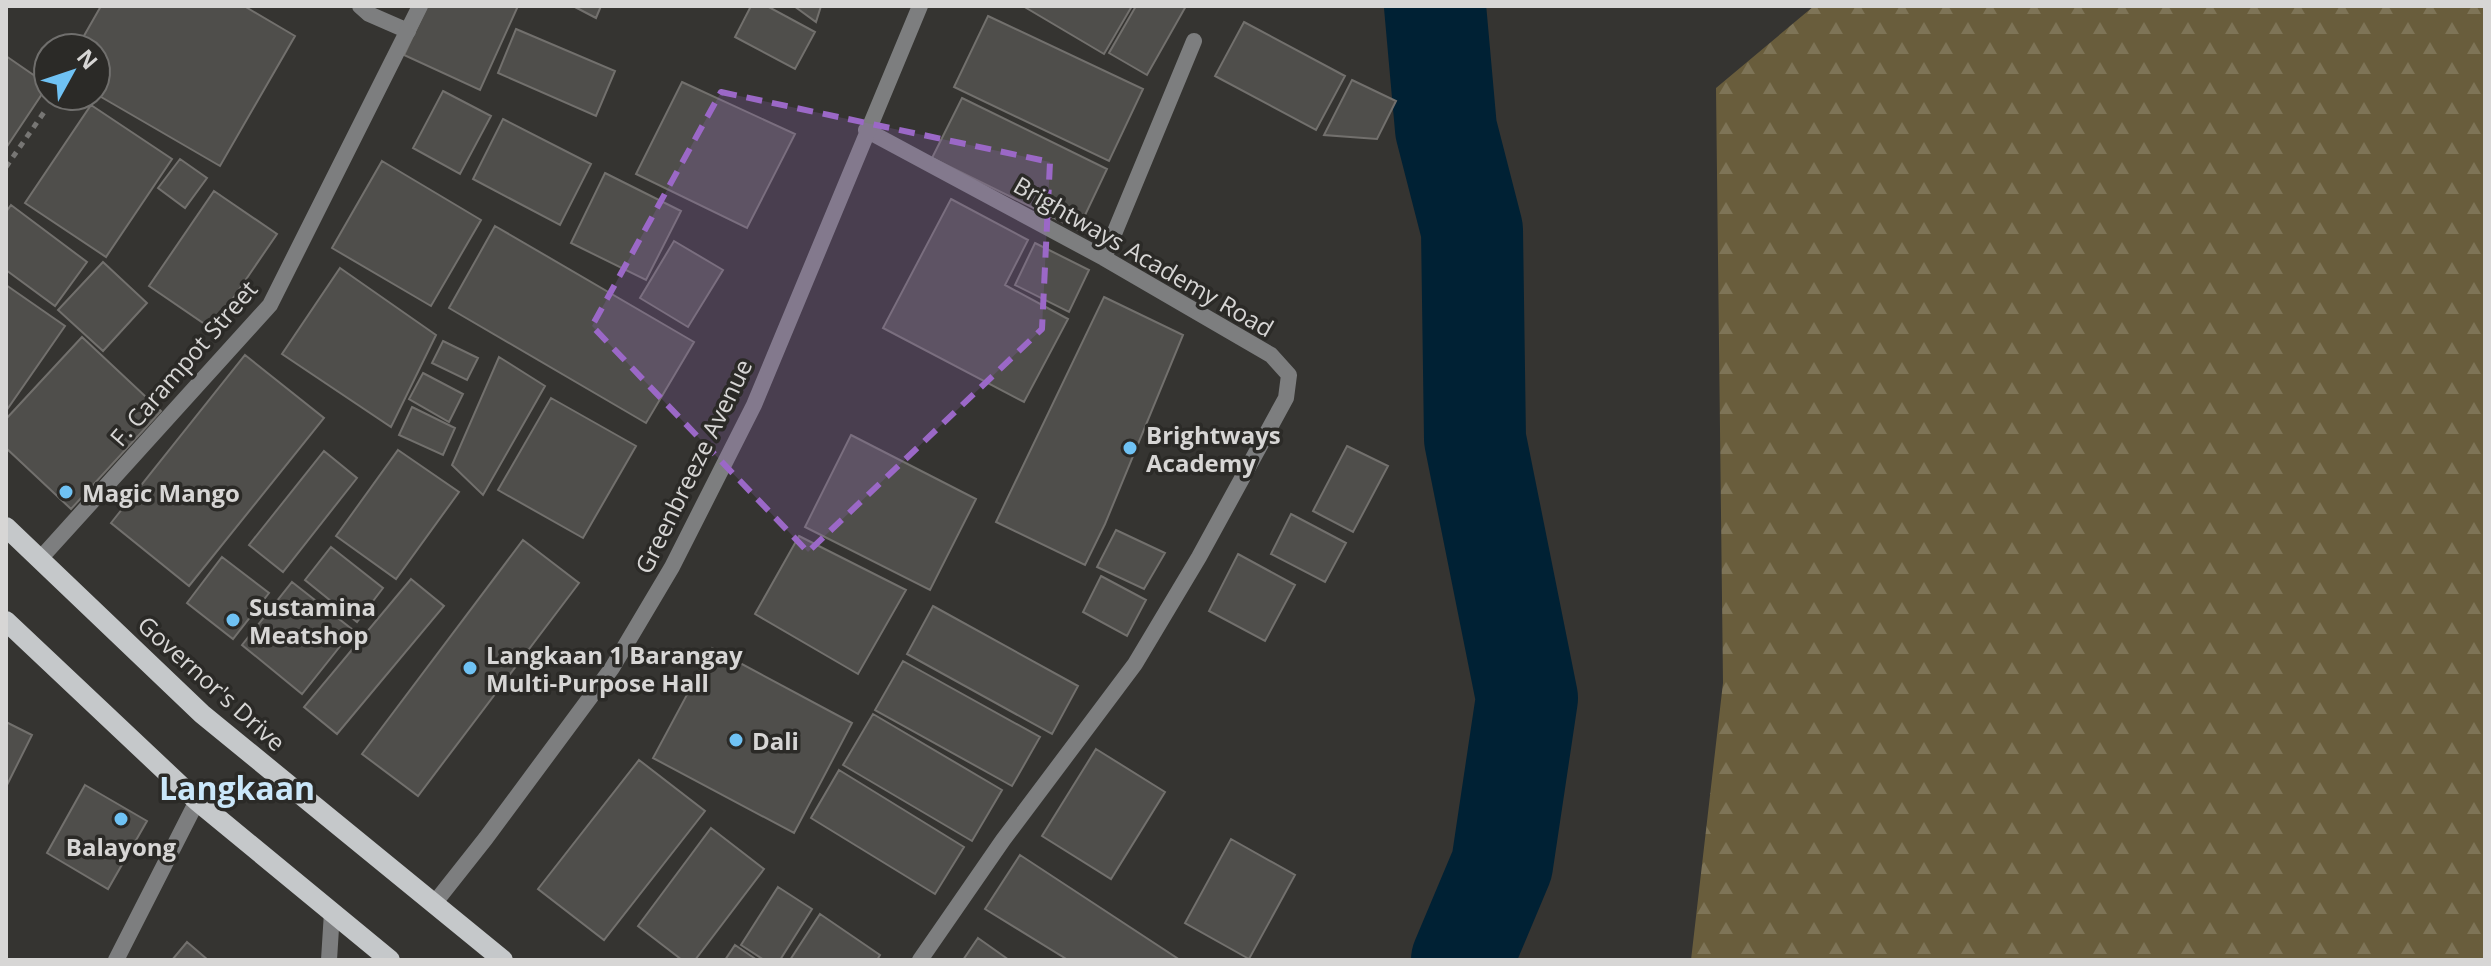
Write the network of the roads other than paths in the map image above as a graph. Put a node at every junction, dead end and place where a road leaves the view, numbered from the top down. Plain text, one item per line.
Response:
1 (360, 6) edge
2 (420, 6) edge
3 (920, 6) edge
4 (408, 31) junction
5 (1194, 41) dead end
6 (866, 130) junction
7 (1104, 258) junction
8 (6, 527) edge
9 (39, 560) junction
10 (6, 621) edge
11 (197, 801) junction
12 (433, 905) junction
13 (332, 912) junction
14 (116, 960) edge
15 (329, 960) edge
16 (390, 960) edge
17 (503, 960) edge
18 (920, 960) edge

1 - 4 street
2 - 4 street, F. Carampot Street
3 - 6 street, Greenbreeze Avenue
4 - 9 street, F. Carampot Street
5 - 7 street
6 - 7 street, Brightways Academy Road
6 - 12 street, Greenbreeze Avenue
7 - 18 street, Brightways Academy Road
8 - 9 main road, Governor's Drive
9 - 12 main road, Governor's Drive
10 - 11 main road
11 - 13 main road
11 - 14 street
12 - 17 main road, Governor's Drive
13 - 15 street
13 - 16 main road

